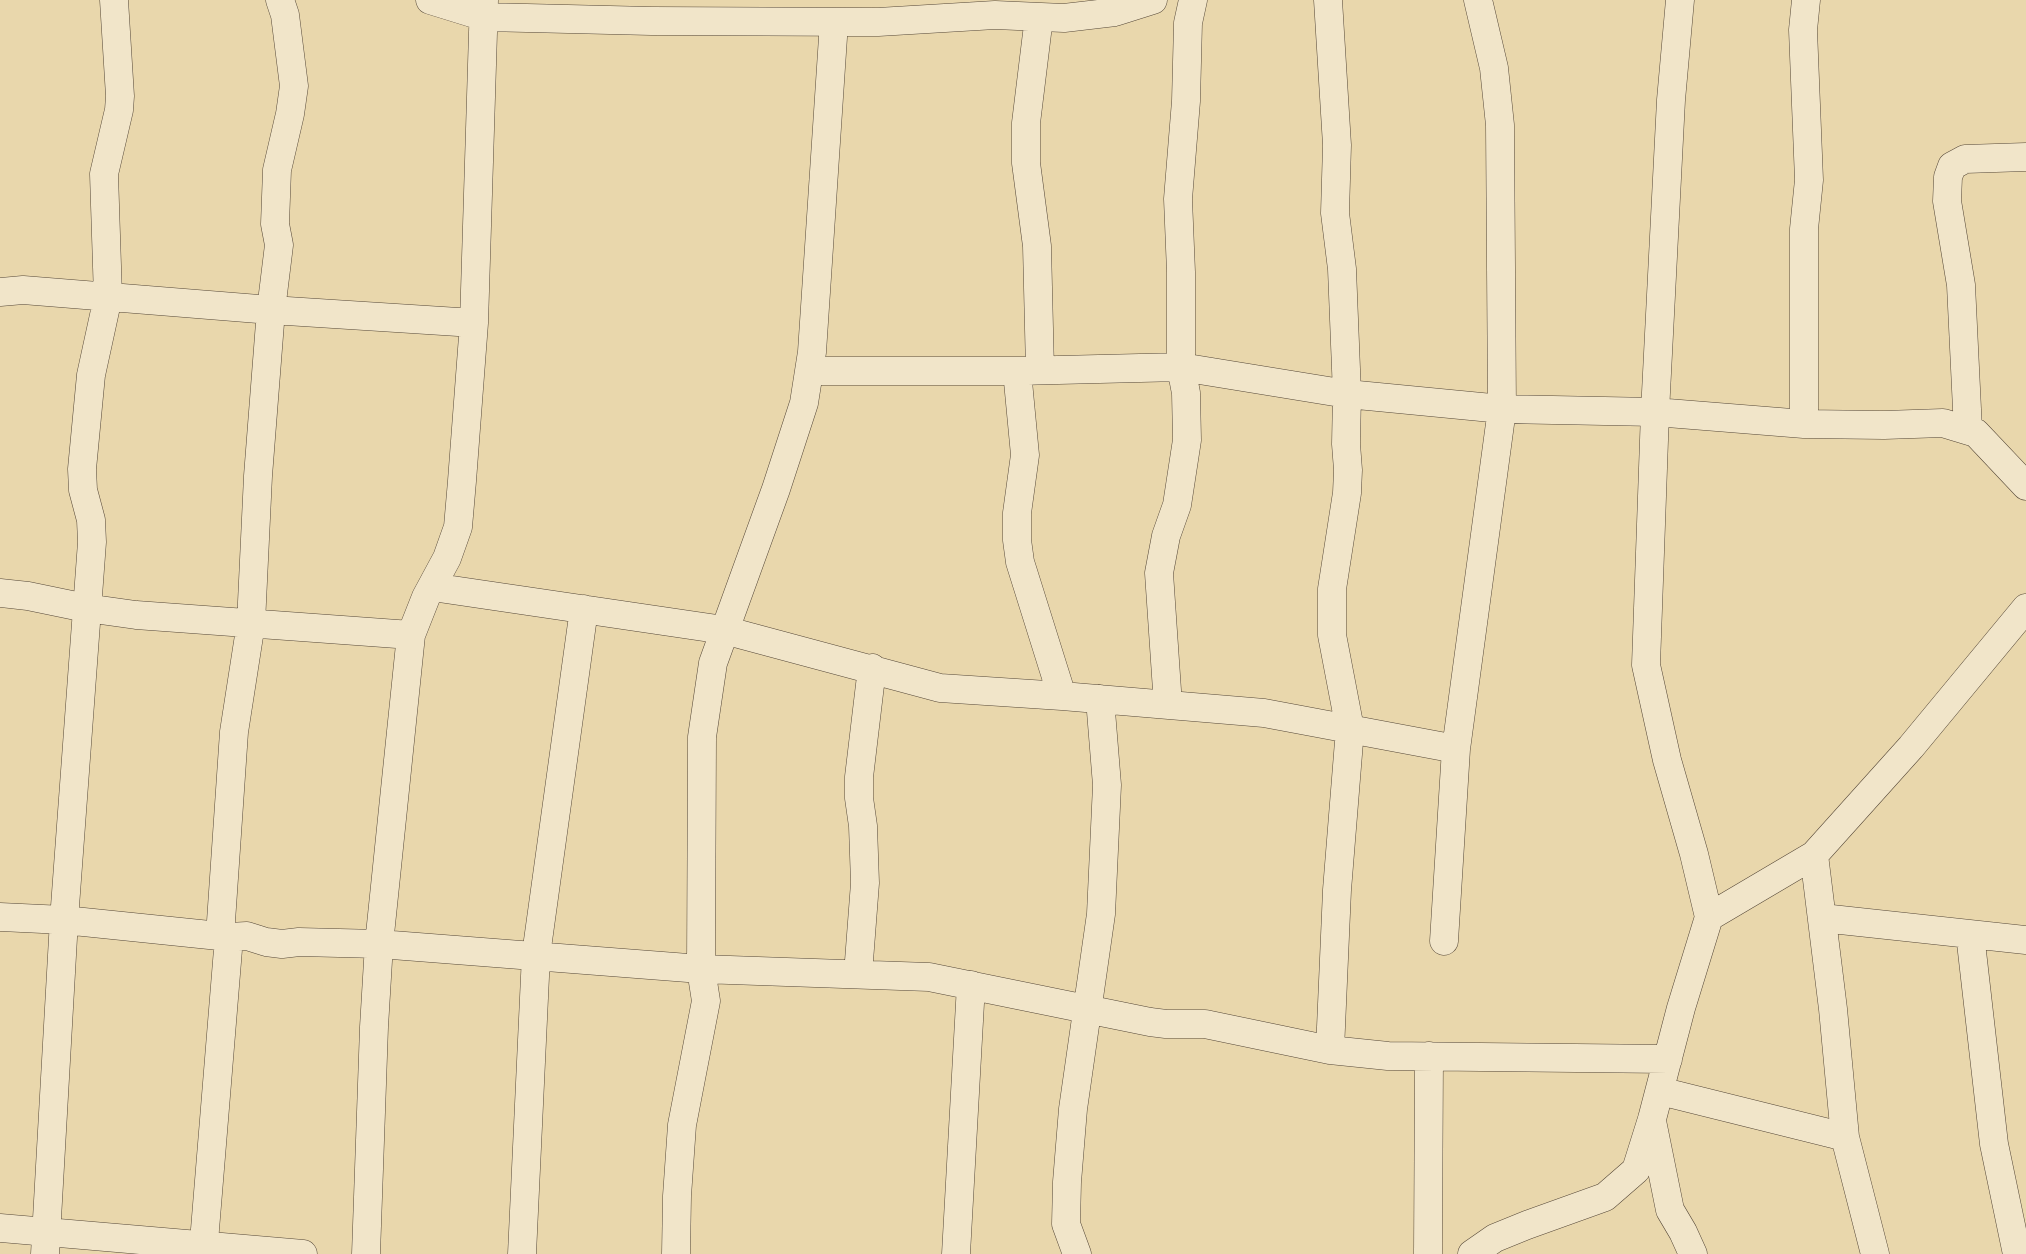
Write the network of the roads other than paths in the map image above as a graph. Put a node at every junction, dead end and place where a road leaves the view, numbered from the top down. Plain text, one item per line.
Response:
1 (114, 0) edge
2 (280, 0) edge
3 (430, 0) edge
4 (1153, 0) edge
5 (1192, 0) edge
6 (1328, 0) edge
7 (1478, 0) edge
8 (1680, 0) edge
9 (1806, 0) edge
10 (485, 9) edge
11 (930, 9) edge
12 (652, 10) edge
13 (786, 11) edge
14 (1039, 17) junction
15 (834, 22) junction
16 (2026, 157) edge
17 (0, 292) edge
18 (108, 297) junction
19 (270, 310) junction
20 (474, 323) junction
21 (1181, 367) junction
22 (809, 371) junction
23 (1028, 371) junction
24 (1347, 394) junction
25 (1502, 408) junction
26 (1655, 412) junction
27 (1804, 424) junction
28 (1968, 430) junction
29 (2026, 486) edge
30 (432, 587) junction
31 (0, 594) edge
32 (86, 608) junction
33 (584, 609) junction
34 (2022, 620) edge
35 (250, 623) junction
36 (724, 630) junction
37 (410, 635) junction
38 (872, 668) junction
39 (1062, 696) junction
40 (1100, 699) junction
41 (1168, 705) junction
42 (1350, 729) junction
43 (1456, 749) junction
44 (1814, 855) junction
45 (0, 917) edge
46 (1709, 917) junction
47 (1822, 918) junction
48 (64, 920) junction
49 (1970, 934) junction
50 (225, 936) junction
51 (2026, 940) edge
52 (1444, 941) dead end
53 (379, 944) junction
54 (536, 955) junction
55 (701, 969) junction
56 (858, 974) junction
57 (971, 985) junction
58 (1088, 1008) junction
59 (1330, 1050) junction
60 (1429, 1056) junction
61 (1668, 1059) junction
62 (1660, 1092) junction
63 (1652, 1119) junction
64 (1845, 1137) junction
65 (0, 1228) edge
66 (46, 1242) edge
67 (204, 1250) edge
68 (303, 1254) edge
69 (366, 1254) edge
70 (522, 1254) edge
71 (676, 1254) edge
72 (956, 1254) edge
73 (1077, 1254) edge
74 (1428, 1254) edge
75 (1472, 1254) edge
76 (1693, 1254) edge
77 (1875, 1254) edge
78 (2017, 1254) edge

1 - 18 street
2 - 19 street
3 - 10 street
4 - 14 street
5 - 21 street
6 - 24 street
7 - 25 street
8 - 26 street
9 - 27 street
10 - 12 street
10 - 20 street
11 - 14 street
11 - 15 street
12 - 13 street
13 - 15 street
14 - 23 street
15 - 22 street
16 - 28 street
17 - 18 street
18 - 19 street
18 - 32 street
19 - 20 street
19 - 35 street
20 - 30 street
21 - 23 street
21 - 24 street
21 - 41 street
22 - 23 street
22 - 36 street
23 - 39 street
24 - 25 street
24 - 42 street
25 - 26 street
25 - 43 street
26 - 27 street
26 - 46 street
27 - 28 street
28 - 29 street
30 - 33 street
30 - 37 street
31 - 32 street
32 - 35 street
32 - 48 street
33 - 36 street
33 - 54 street
34 - 44 street
35 - 37 street
35 - 50 street
36 - 38 street
36 - 55 street
37 - 53 street
38 - 39 street
38 - 56 street
39 - 40 street
40 - 41 street
40 - 58 street
41 - 42 street
42 - 43 street
42 - 59 street
43 - 52 street
44 - 46 street
44 - 47 street
45 - 48 street
46 - 61 street
47 - 49 street
47 - 64 street
48 - 50 street
48 - 66 street
49 - 51 street
49 - 78 street
50 - 53 street
50 - 67 street
53 - 54 street
53 - 69 street
54 - 55 street
54 - 70 street
55 - 56 street
55 - 71 street
56 - 57 street
57 - 58 street
57 - 72 street
58 - 59 street
58 - 73 street
59 - 60 street
60 - 61 street
60 - 74 street
61 - 62 street
62 - 63 street
62 - 64 street
63 - 75 street
63 - 76 street
64 - 77 street
65 - 66 street
66 - 67 street
67 - 68 street

